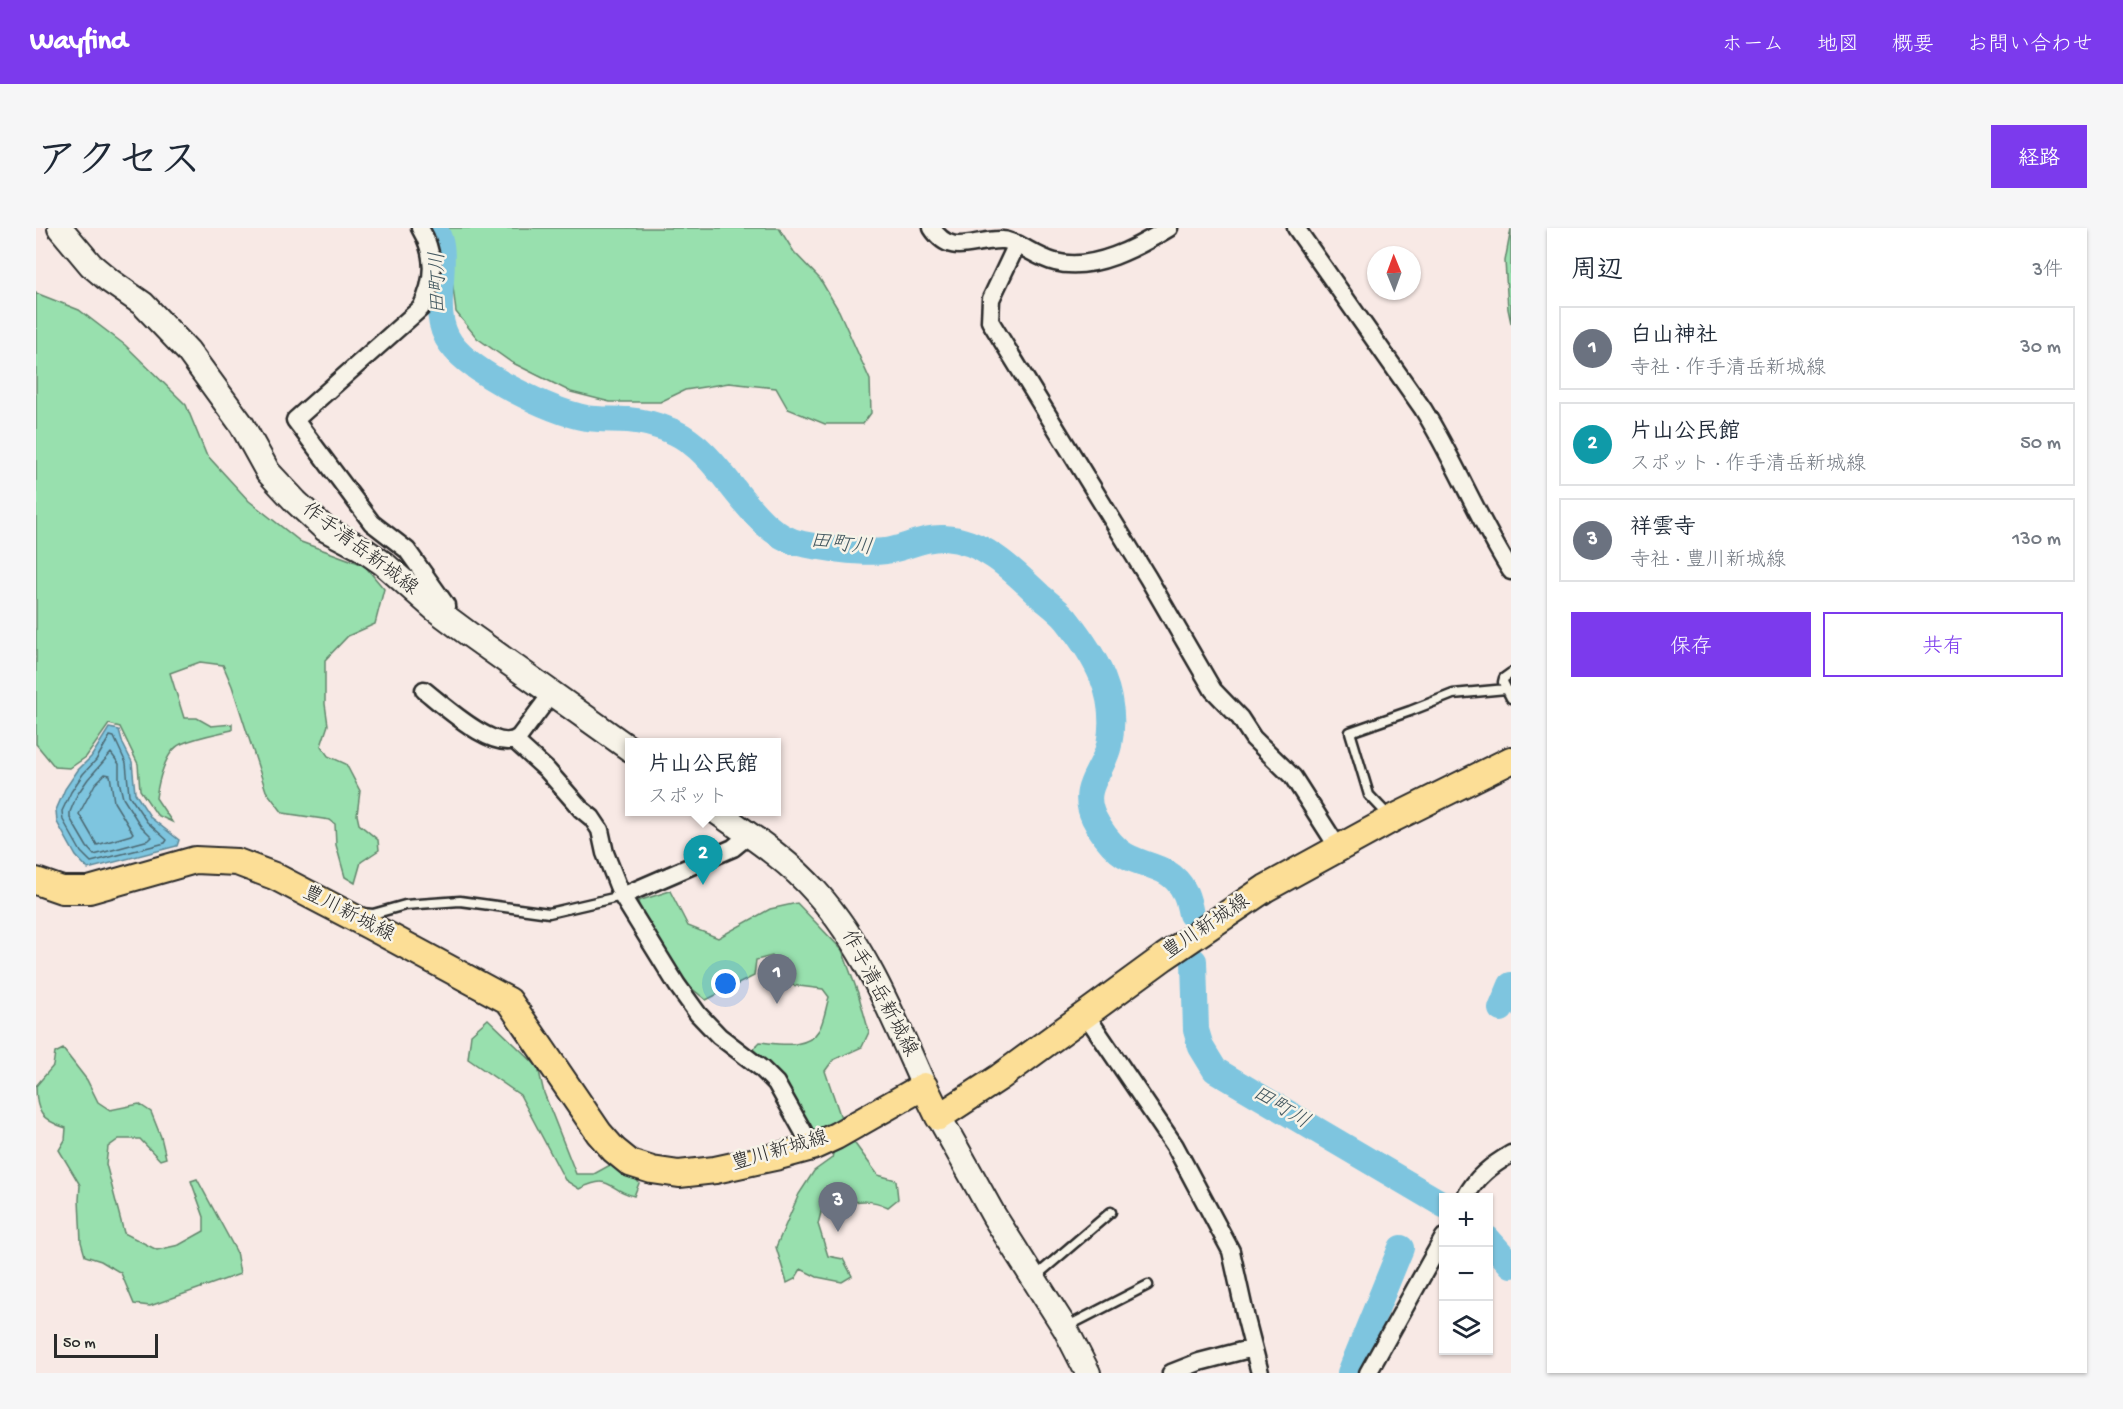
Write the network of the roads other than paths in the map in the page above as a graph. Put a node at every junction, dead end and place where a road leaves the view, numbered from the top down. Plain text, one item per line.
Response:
1 (60, 228) edge
2 (420, 228) edge
3 (932, 228) edge
4 (1169, 228) edge
5 (1296, 228) edge
6 (1017, 244) junction
7 (1511, 571) edge
8 (446, 617) junction
9 (1511, 673) edge
10 (1506, 689) junction
11 (424, 690) dead end
12 (552, 693) junction
13 (1511, 698) edge
14 (515, 741) junction
15 (625, 745) edge
16 (1511, 760) edge
17 (723, 816) edge
18 (1392, 819) junction
19 (749, 835) junction
20 (1339, 849) junction
21 (36, 881) edge
22 (622, 896) junction
23 (344, 912) junction
24 (1086, 1015) junction
25 (924, 1086) junction
26 (939, 1117) junction
27 (812, 1147) junction
28 (1511, 1154) edge
29 (1468, 1193) edge
30 (1111, 1212) dead end
31 (1439, 1244) edge
32 (1033, 1278) junction
33 (1148, 1285) dead end
34 (1065, 1328) junction
35 (1254, 1348) junction
36 (1088, 1373) edge
37 (1171, 1373) edge
38 (1260, 1373) edge
39 (1368, 1373) edge

1 - 8 main road, 作手清岳新城線
2 - 8 street
3 - 6 street
4 - 6 street
5 - 7 street
6 - 20 street
8 - 12 main road, 作手清岳新城線
9 - 10 lane
10 - 13 lane
10 - 18 lane
11 - 14 street
12 - 14 street
12 - 15 main road, 作手清岳新城線
14 - 22 street
16 - 18 main road, 豊川新城線
17 - 19 main road, 作手清岳新城線
18 - 20 main road, 豊川新城線
19 - 22 street
19 - 25 main road, 作手清岳新城線
20 - 24 main road, 豊川新城線
21 - 23 main road, 豊川新城線
22 - 23 lane
22 - 27 street
23 - 27 main road, 豊川新城線
24 - 26 main road, 豊川新城線
24 - 35 street
25 - 26 main road
25 - 27 main road, 豊川新城線
26 - 32 main road
28 - 29 street
30 - 32 lane
31 - 39 street
32 - 34 main road
33 - 34 lane
34 - 36 main road
35 - 37 street
35 - 38 street

